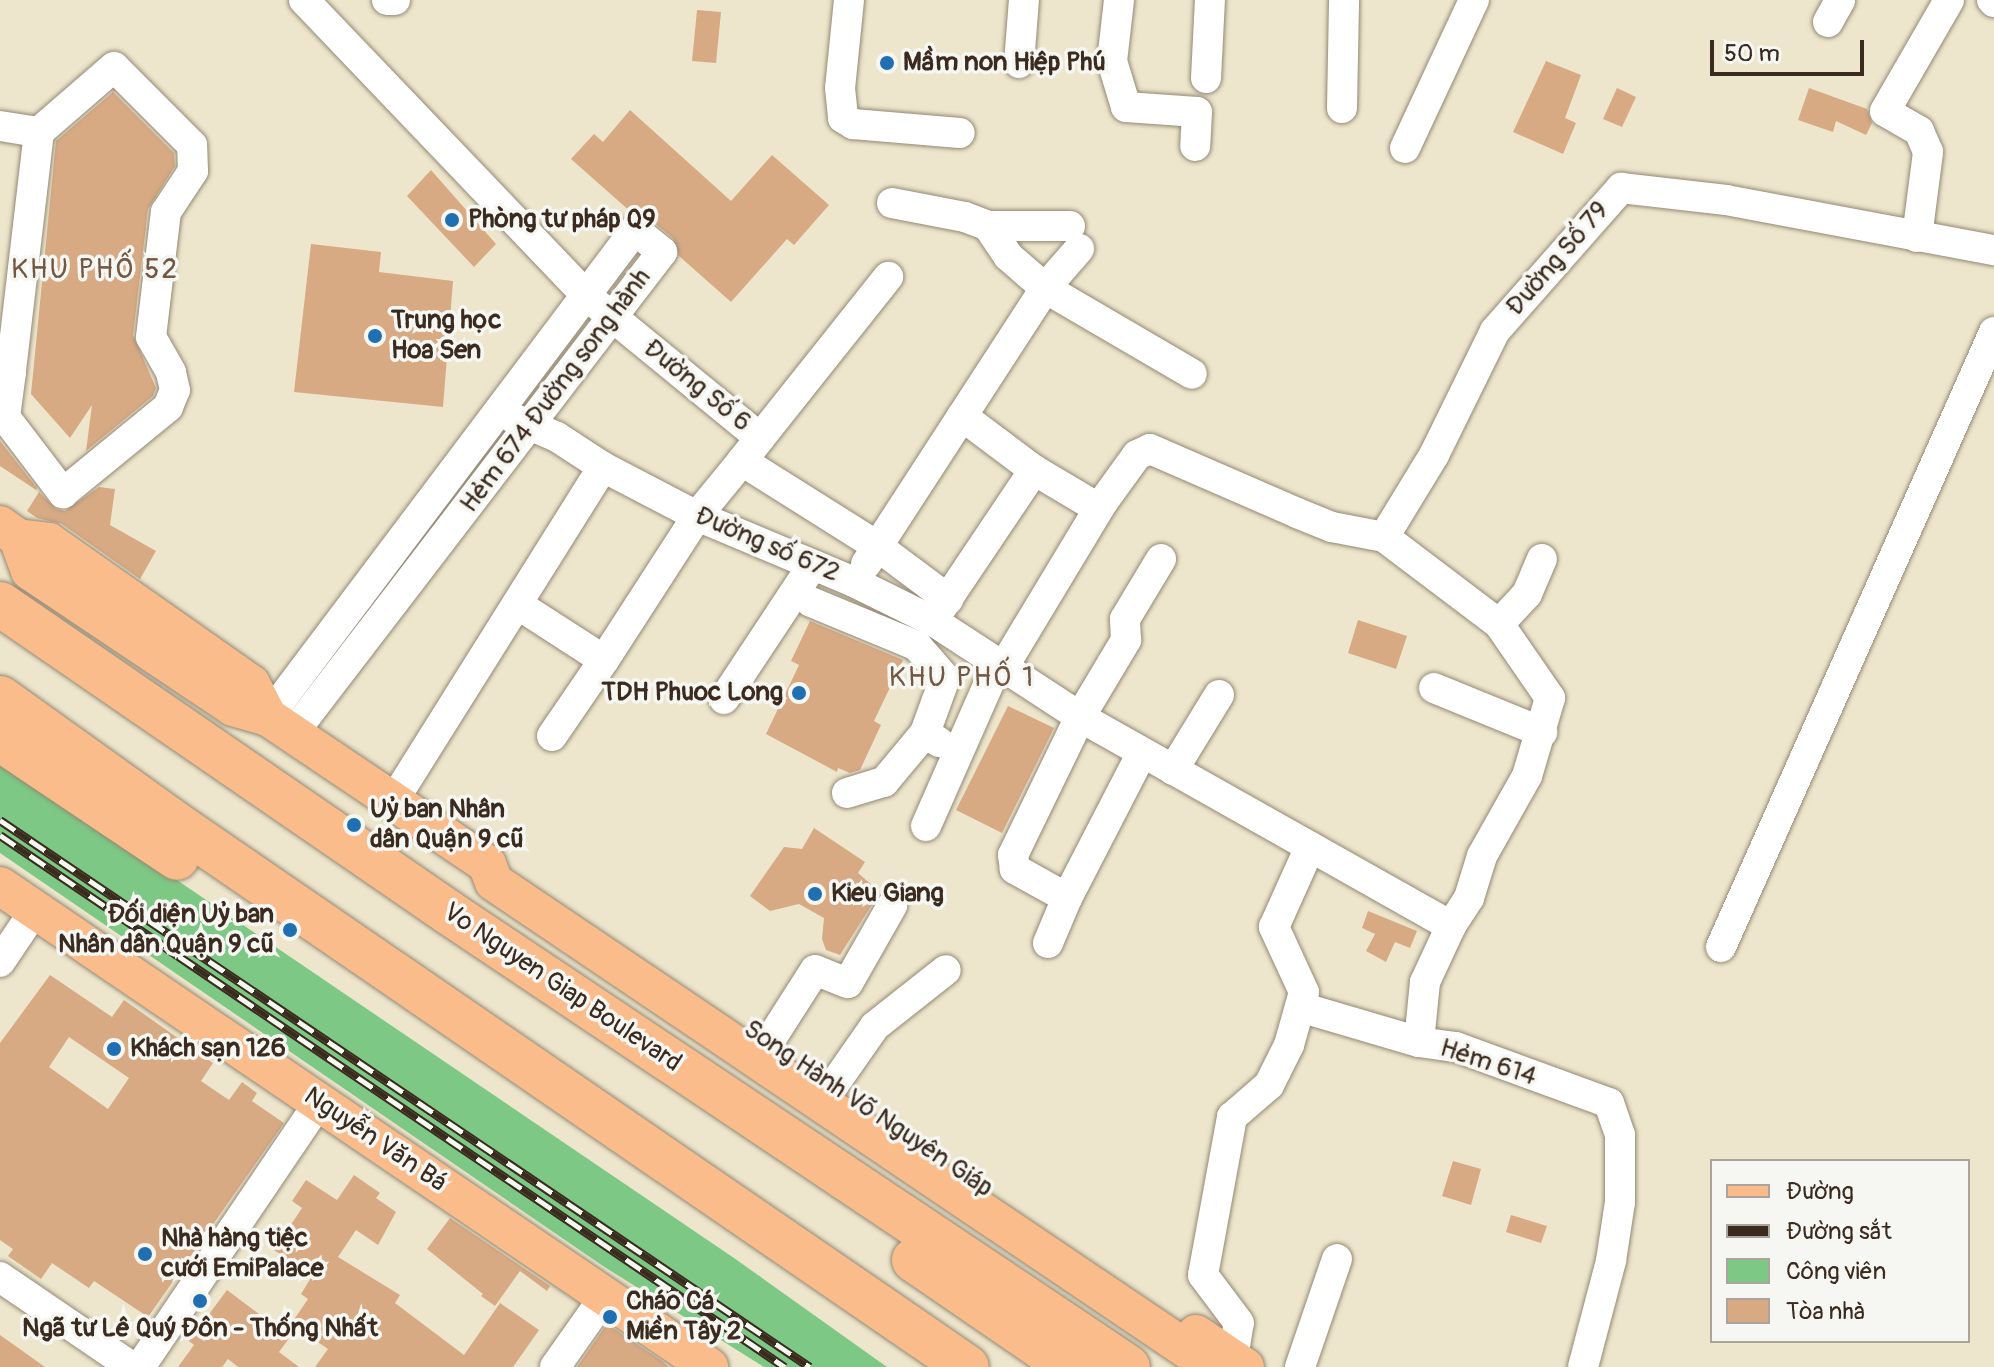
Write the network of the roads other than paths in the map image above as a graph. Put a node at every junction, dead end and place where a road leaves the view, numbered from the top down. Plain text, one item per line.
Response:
1 (304, 0) edge
2 (387, 0) edge
3 (395, 0) edge
4 (849, 0) edge
5 (1024, 0) edge
6 (1119, 0) edge
7 (1210, 0) edge
8 (1344, 0) edge
9 (1474, 0) edge
10 (1949, 0) edge
11 (1019, 63) dead end
12 (1206, 78) dead end
13 (1342, 108) dead end
14 (0, 126) edge
15 (39, 132) junction
16 (960, 133) dead end
17 (1195, 146) dead end
18 (1405, 148) dead end
19 (892, 203) dead end
20 (988, 226) junction
21 (1917, 237) junction
22 (1994, 250) edge
23 (888, 277) dead end
24 (1045, 288) junction
25 (588, 297) junction
26 (612, 316) junction
27 (1994, 332) edge
28 (6, 372) edge
29 (1192, 374) dead end
30 (500, 412) junction
31 (962, 416) junction
32 (530, 426) junction
33 (751, 450) junction
34 (603, 467) junction
35 (1034, 470) junction
36 (1103, 502) junction
37 (697, 516) junction
38 (9, 532) edge
39 (1384, 537) junction
40 (877, 546) junction
41 (1161, 559) dead end
42 (1542, 559) dead end
43 (813, 565) junction
44 (854, 582) junction
45 (811, 602) dead end
46 (0, 604) edge
47 (517, 604) junction
48 (940, 610) junction
49 (1499, 624) junction
50 (0, 636) edge
51 (604, 660) junction
52 (1001, 664) junction
53 (1434, 688) dead end
54 (1219, 695) dead end
55 (0, 698) edge
56 (724, 699) dead end
57 (1080, 717) junction
58 (280, 726) junction
59 (1542, 732) junction
60 (925, 733) junction
61 (552, 736) dead end
62 (0, 739) edge
63 (1142, 753) junction
64 (958, 754) junction
65 (1173, 770) junction
66 (847, 793) dead end
67 (392, 803) junction
68 (120, 822) junction
69 (926, 826) dead end
70 (180, 827) junction
71 (1310, 847) junction
72 (487, 864) junction
73 (0, 886) edge
74 (1067, 898) junction
75 (288, 900) junction
76 (892, 906) dead end
77 (35, 910) junction
78 (1451, 926) junction
79 (310, 942) junction
80 (1048, 943) dead end
81 (1721, 947) dead end
82 (0, 962) edge
83 (946, 970) dead end
84 (1300, 1007) junction
85 (769, 1042) junction
86 (1419, 1042) junction
87 (833, 1086) junction
88 (319, 1103) junction
89 (1337, 1259) dead end
90 (0, 1277) edge
91 (605, 1296) junction
92 (1230, 1364) edge
93 (132, 1367) edge
94 (140, 1367) edge
95 (555, 1367) edge
96 (709, 1367) edge
97 (922, 1367) edge
98 (967, 1367) edge
99 (1070, 1367) edge
100 (1128, 1367) edge
101 (1300, 1367) edge
102 (1583, 1367) edge

1 - 25 street, Đường Số 6
2 - 3 street
4 - 16 street
5 - 11 street
6 - 17 street
7 - 12 street
8 - 13 street
9 - 18 street
10 - 21 street
14 - 15 street
15 - 28 street
15 - 28 street
19 - 20 street
20 - 24 street
20 - 24 street
21 - 22 street, Đường Số 79
21 - 39 street, Đường Số 79
23 - 33 street
24 - 29 street
24 - 31 street
25 - 26 street, Đường Số 6
25 - 26 street, Hẻm 674 Đường song hành
25 - 30 street, Hẻm 674 Đường song hành
26 - 32 street, Hẻm 674 Đường song hành
26 - 33 street, Đường Số 6
27 - 81 street
30 - 32 street, Đường số 672
30 - 58 street, Hẻm 674 Đường song hành
31 - 35 street
31 - 40 street
32 - 34 street, Đường số 672
32 - 58 street, Hẻm 674 Đường song hành
33 - 37 street
33 - 40 street, Đường Số 6
34 - 37 street, Đường số 672
34 - 47 street
35 - 36 street
35 - 48 street
36 - 39 street
36 - 52 street
37 - 43 street, Đường số 672
37 - 51 street
38 - 58 main road, Song Hành Võ Nguyên Giáp
39 - 49 street
40 - 44 street
40 - 48 street, Đường Số 6
41 - 57 street
42 - 49 street
43 - 44 street, Đường số 672
43 - 56 street
44 - 48 street, Đường số 672
45 - 60 street
46 - 100 highway, Vo Nguyen Giap Boulevard
47 - 51 street
47 - 67 street
48 - 52 street
49 - 59 street, Hẻm 614
50 - 99 highway, Vo Nguyen Giap Boulevard
51 - 61 street
52 - 57 street
52 - 64 street
53 - 59 street
54 - 65 street
55 - 70 highway
57 - 63 street
57 - 74 street
58 - 67 main road, Song Hành Võ Nguyên Giáp
59 - 78 street, Hẻm 614
60 - 64 street
60 - 66 street
62 - 68 highway
63 - 65 street
63 - 74 street
64 - 69 street
65 - 71 street
67 - 72 main road, Song Hành Võ Nguyên Giáp
68 - 70 highway
68 - 79 highway
70 - 75 highway
71 - 78 street
71 - 84 street
72 - 85 main road, Song Hành Võ Nguyên Giáp
72 - 92 main road, Song Hành Võ Nguyên Giáp
73 - 77 main road, Nguyễn Văn Bá
74 - 80 street
75 - 79 highway
75 - 98 highway
76 - 85 street
77 - 82 street
77 - 88 main road, Nguyễn Văn Bá
78 - 86 street, Hẻm 614
79 - 97 highway
83 - 87 street
84 - 86 street
84 - 92 street
85 - 87 main road, Song Hành Võ Nguyên Giáp
86 - 102 street, Hẻm 614
87 - 92 main road, Song Hành Võ Nguyên Giáp
88 - 91 main road, Nguyễn Văn Bá
88 - 94 street
89 - 101 street
90 - 93 street
91 - 95 street
91 - 96 main road, Nguyễn Văn Bá

